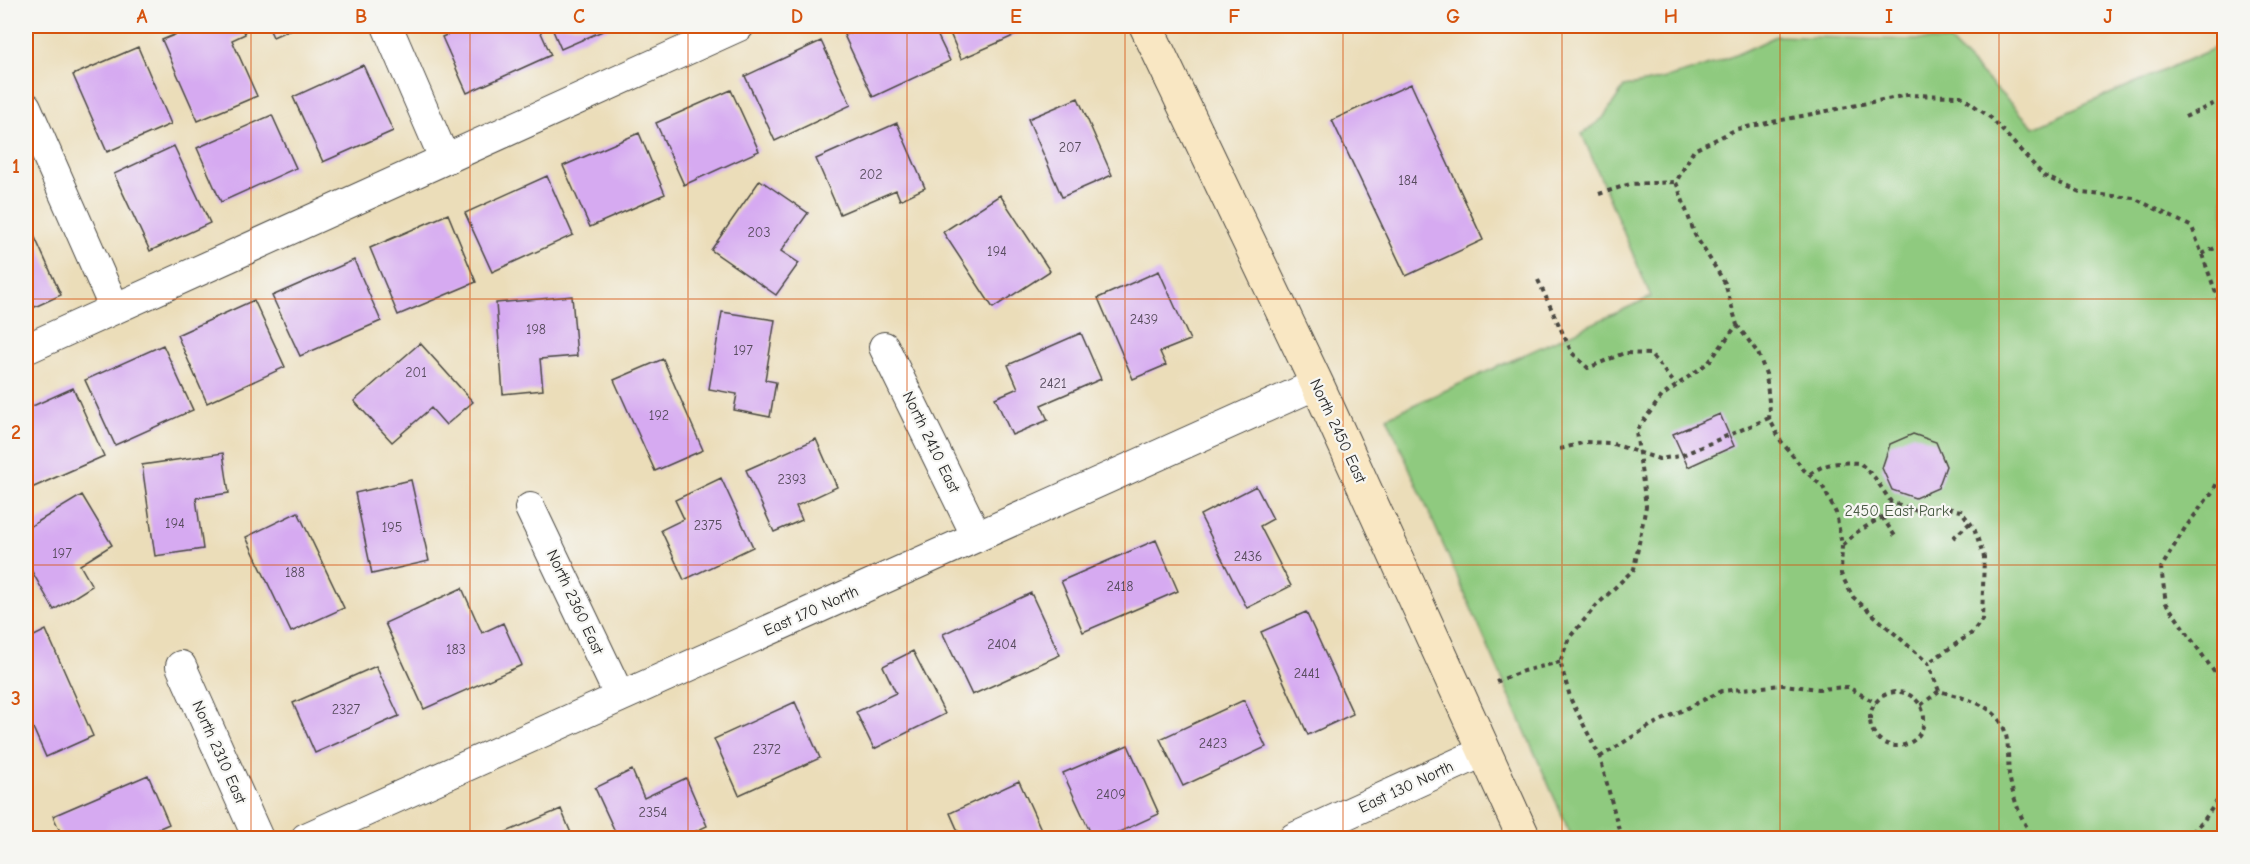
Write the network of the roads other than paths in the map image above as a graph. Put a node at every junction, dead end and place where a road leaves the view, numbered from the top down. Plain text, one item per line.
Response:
1 (387, 26) edge
2 (739, 26) edge
3 (1146, 26) edge
4 (26, 107) edge
5 (444, 158) junction
6 (114, 307) junction
7 (884, 347) dead end
8 (26, 349) edge
9 (1317, 384) junction
10 (530, 508) dead end
11 (977, 537) junction
12 (181, 666) dead end
13 (620, 697) junction
14 (1485, 751) junction
15 (258, 838) edge
16 (306, 838) edge
17 (1294, 838) edge
18 (1524, 838) edge

1 - 5 street
2 - 5 street
3 - 9 street, North 2450 East
4 - 6 street
5 - 6 street
6 - 8 street
7 - 11 street, North 2410 East
9 - 11 street, East 170 North
9 - 14 street, North 2450 East
10 - 13 street, North 2360 East
11 - 13 street, East 170 North
12 - 15 street, North 2310 East
13 - 16 street, East 170 North
14 - 17 street, East 130 North
14 - 18 street, North 2450 East

